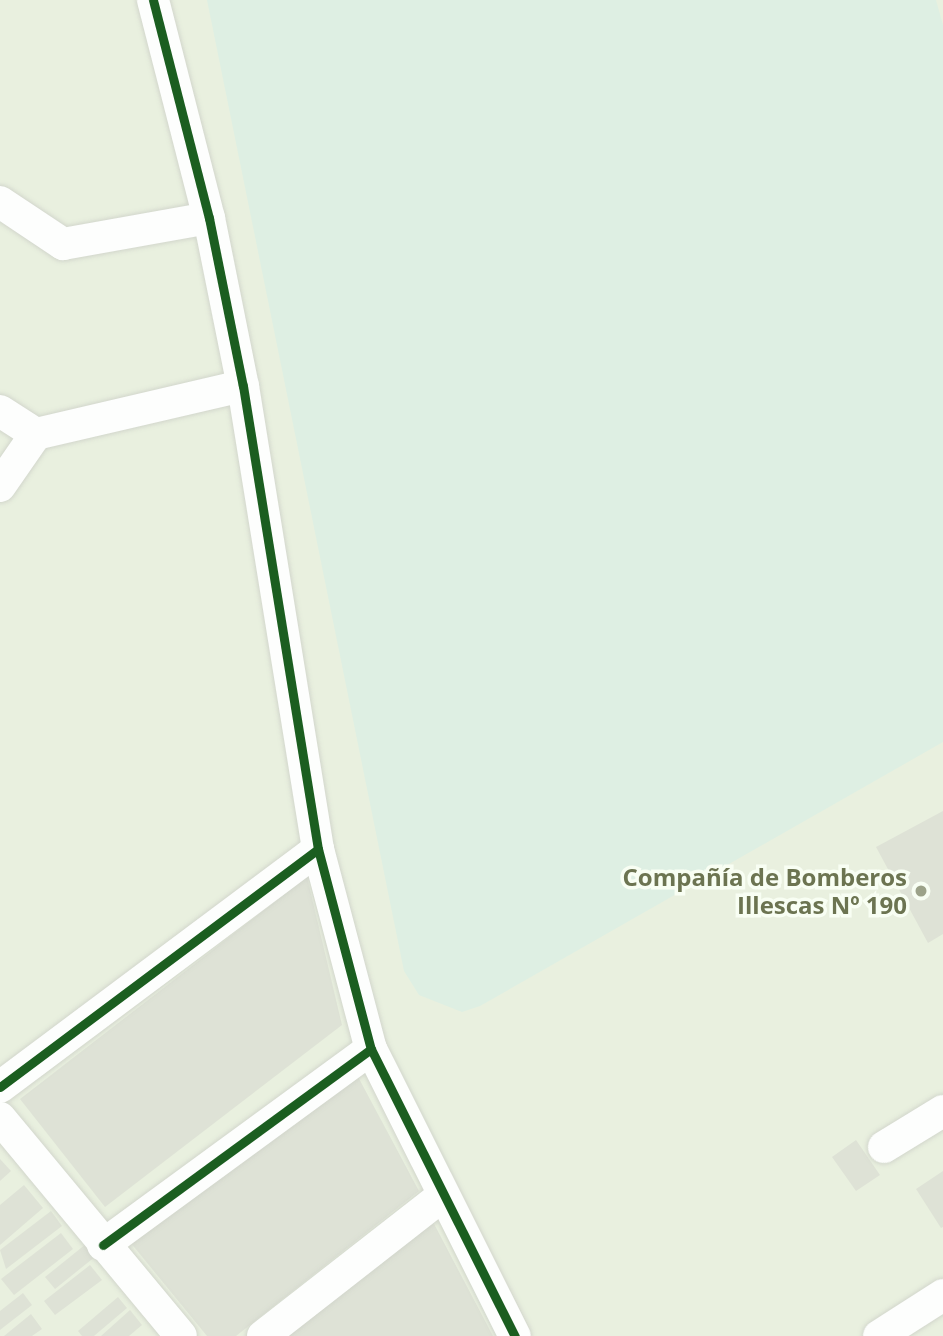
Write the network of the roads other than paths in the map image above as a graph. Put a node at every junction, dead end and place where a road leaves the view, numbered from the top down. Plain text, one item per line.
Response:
1 (153, 0) edge
2 (0, 202) edge
3 (209, 218) junction
4 (243, 386) junction
5 (0, 411) edge
6 (36, 434) junction
7 (0, 486) edge
8 (318, 849) junction
9 (370, 1049) junction
10 (0, 1087) edge
11 (943, 1111) edge
12 (0, 1118) edge
13 (884, 1147) dead end
14 (442, 1196) junction
15 (103, 1245) junction
16 (943, 1295) edge
17 (181, 1336) edge
18 (264, 1336) edge
19 (515, 1336) edge
20 (879, 1336) edge

1 - 3 street
2 - 3 street
3 - 4 street
4 - 6 street
4 - 8 street
5 - 6 street
6 - 7 street
8 - 9 street
8 - 10 street
9 - 14 street
9 - 15 street
11 - 13 street
12 - 15 street
14 - 18 street
14 - 19 street
15 - 17 street
16 - 20 street

